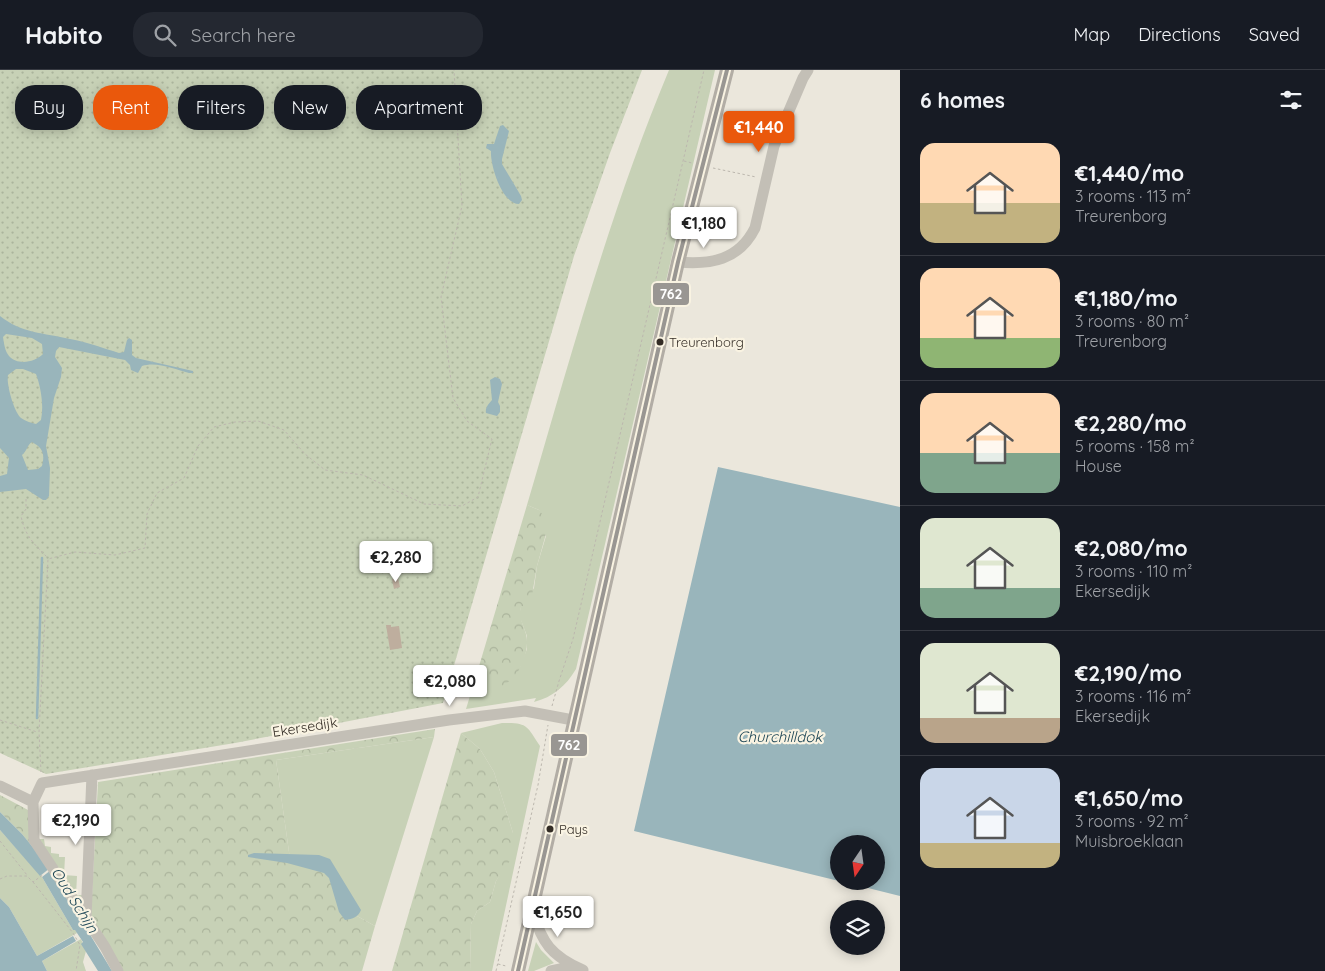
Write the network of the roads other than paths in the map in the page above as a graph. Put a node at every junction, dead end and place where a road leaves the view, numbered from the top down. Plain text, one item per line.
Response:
1 (727, 70) edge
2 (808, 70) edge
3 (678, 262) junction
4 (574, 720) junction
5 (92, 775) junction
6 (0, 786) edge
7 (33, 802) junction
8 (532, 908) junction
9 (86, 918) junction
10 (586, 970) edge
11 (118, 971) edge
12 (518, 971) edge
13 (551, 971) edge

1 - 3 main road
2 - 3 street
3 - 4 main road
4 - 5 street, Ekersedijk
4 - 8 main road
5 - 7 street, Ekersedijk
5 - 9 street
6 - 7 street
7 - 9 street
8 - 10 street
8 - 12 main road
9 - 11 street
10 - 13 street

